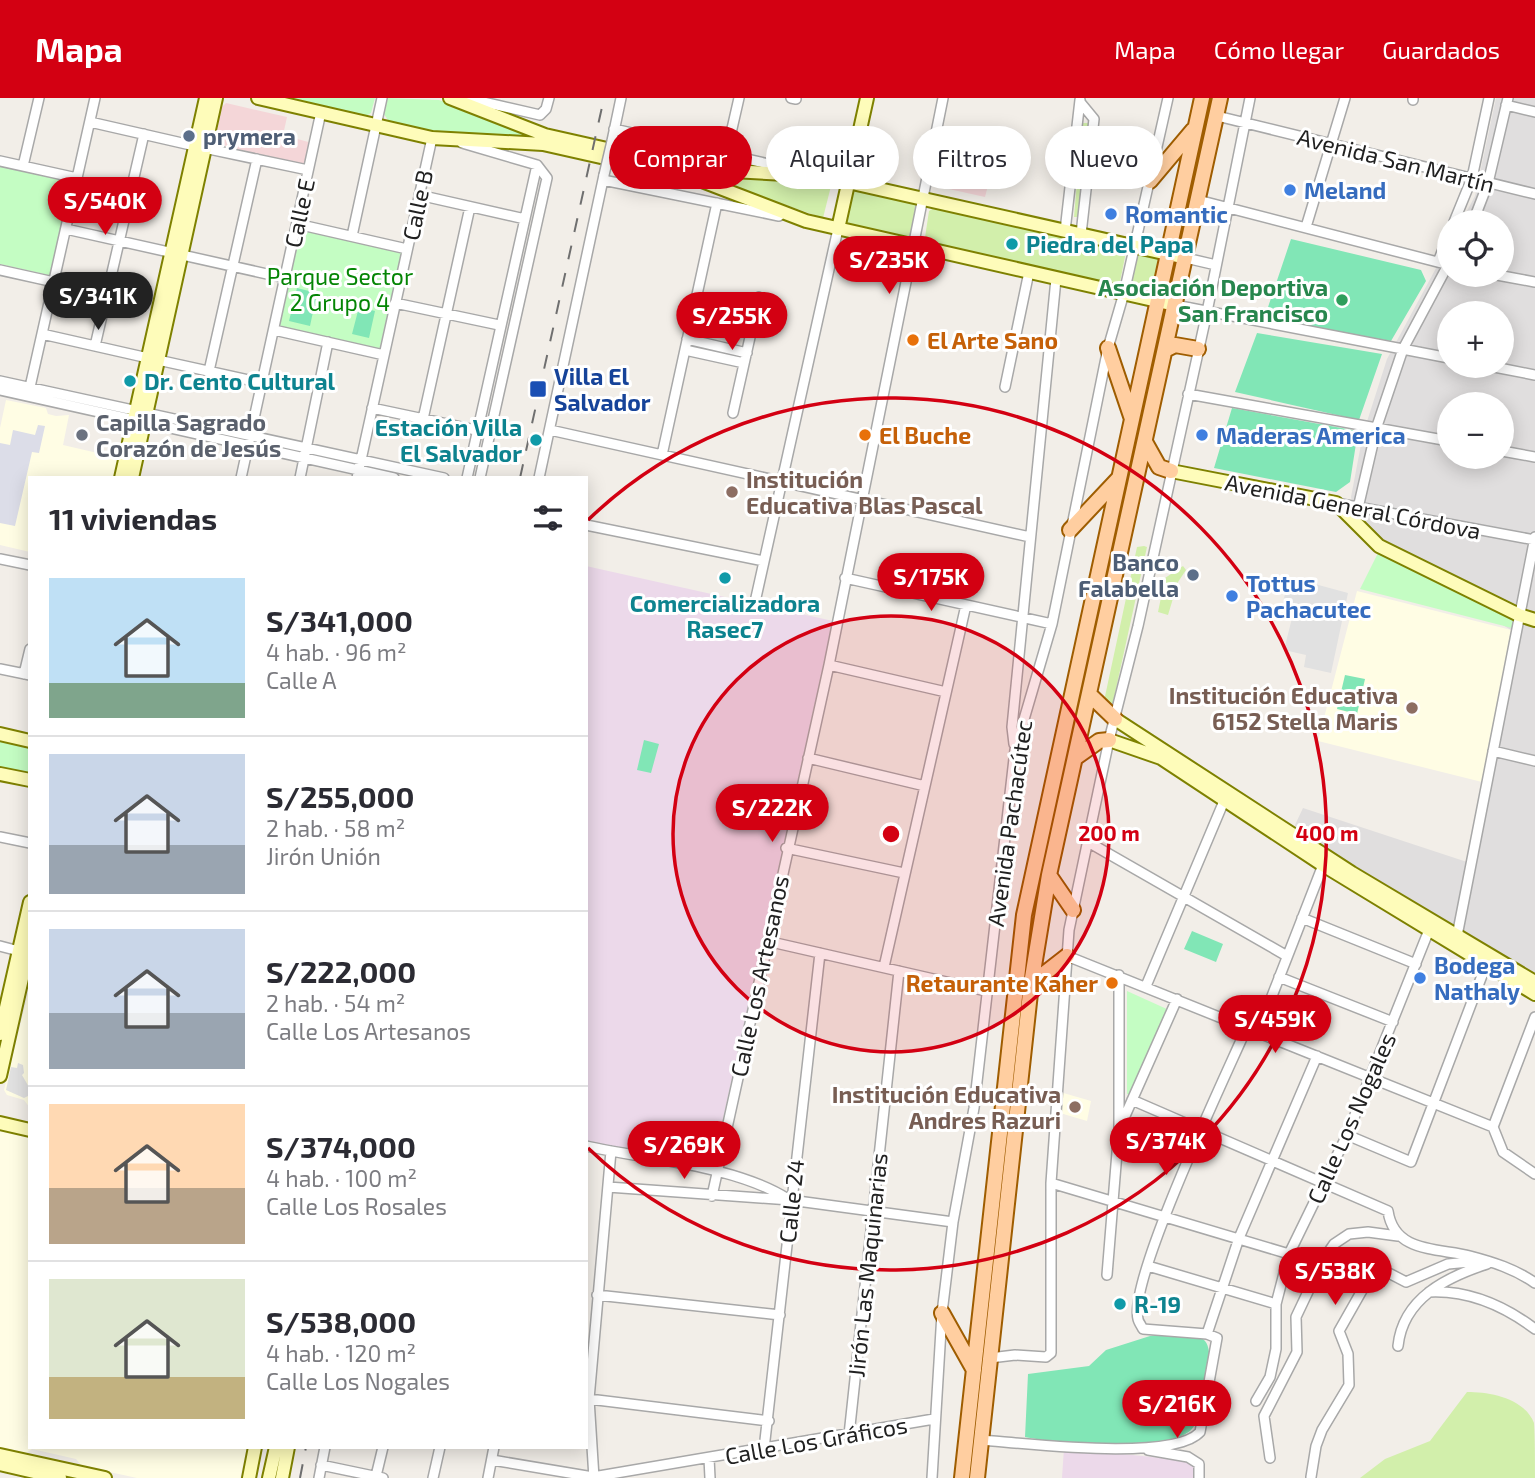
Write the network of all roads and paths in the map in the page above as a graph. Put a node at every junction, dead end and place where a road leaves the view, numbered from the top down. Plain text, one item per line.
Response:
1 (39, 98) edge
2 (95, 98) edge
3 (206, 98) edge
4 (216, 98) edge
5 (258, 98) edge
6 (382, 98) edge
7 (450, 98) edge
8 (467, 98) edge
9 (549, 98) edge
10 (621, 98) edge
11 (739, 98) edge
12 (867, 98) edge
13 (943, 98) edge
14 (1168, 98) edge
15 (1202, 98) edge
16 (1220, 98) edge
17 (1250, 98) edge
18 (1345, 98) edge
19 (1489, 98) edge
20 (1080, 100) edge
21 (1507, 101) edge
22 (321, 112) junction
23 (1535, 112) edge
24 (1217, 116) junction
25 (90, 122) junction
26 (1244, 122) junction
27 (376, 125) junction
28 (615, 126) edge
29 (733, 126) edge
30 (861, 126) edge
31 (1162, 126) edge
32 (1196, 126) junction
33 (144, 134) junction
34 (432, 138) junction
35 (450, 140) junction
36 (1331, 143) junction
37 (199, 147) junction
38 (609, 153) edge
39 (257, 159) junction
40 (0, 161) edge
41 (537, 165) junction
42 (1163, 165) edge
43 (23, 166) junction
44 (309, 170) junction
45 (766, 173) edge
46 (78, 178) junction
47 (603, 178) junction
48 (1472, 178) junction
49 (1488, 183) junction
50 (847, 189) edge
51 (878, 189) edge
52 (1148, 189) edge
53 (1535, 194) edge
54 (419, 195) junction
55 (922, 199) junction
56 (1198, 200) junction
57 (717, 203) junction
58 (470, 207) junction
59 (1228, 208) junction
60 (1459, 210) edge
61 (1478, 210) edge
62 (525, 219) junction
63 (806, 221) junction
64 (297, 224) junction
65 (1306, 227) junction
66 (66, 229) junction
67 (838, 229) junction
68 (1065, 231) junction
69 (1081, 234) junction
70 (352, 236) junction
71 (120, 241) junction
72 (914, 247) junction
73 (1134, 247) junction
74 (407, 249) junction
75 (177, 254) junction
76 (1168, 255) junction
77 (1185, 258) junction
78 (1437, 262) edge
79 (1216, 265) junction
80 (234, 267) junction
81 (1029, 272) junction
82 (1, 273) edge
83 (285, 278) junction
84 (1514, 278) edge
85 (1056, 279) junction
86 (54, 282) junction
87 (1535, 282) edge
88 (1437, 286) edge
89 (1124, 293) junction
90 (759, 297) dead end
91 (1158, 301) junction
92 (396, 303) junction
93 (1175, 305) junction
94 (1207, 312) junction
95 (446, 314) junction
96 (499, 325) junction
97 (274, 330) junction
98 (42, 334) junction
99 (687, 339) junction
100 (328, 342) junction
101 (95, 346) junction
102 (1108, 348) junction
103 (1198, 349) junction
104 (1402, 349) junction
105 (685, 350) junction
106 (1166, 350) junction
107 (747, 353) junction
108 (384, 355) junction
109 (1437, 356) edge
110 (153, 359) junction
111 (744, 363) junction
112 (209, 371) junction
113 (1514, 371) edge
114 (1535, 375) edge
115 (0, 381) edge
116 (262, 383) junction
117 (30, 387) junction
118 (1005, 387) dead end
119 (0, 390) edge
120 (1188, 394) junction
121 (372, 408) junction
122 (733, 413) dead end
123 (141, 416) junction
124 (423, 419) junction
125 (1132, 420) junction
126 (1377, 426) junction
127 (476, 430) junction
128 (550, 430) junction
129 (251, 435) junction
130 (1437, 438) edge
131 (1145, 442) junction
132 (248, 446) junction
133 (307, 448) junction
134 (1514, 453) edge
135 (662, 455) junction
136 (1535, 457) edge
137 (304, 459) junction
138 (361, 460) junction
139 (1171, 471) junction
140 (358, 474) edge
141 (122, 476) edge
142 (133, 476) edge
143 (241, 476) edge
144 (300, 476) edge
145 (376, 476) edge
146 (435, 476) edge
147 (467, 476) edge
148 (480, 476) edge
149 (539, 476) edge
150 (1119, 477) junction
151 (782, 481) junction
152 (862, 499) junction
153 (1336, 503) junction
154 (1359, 507) junction
155 (1356, 521) junction
156 (588, 525) edge
157 (1070, 530) junction
158 (1030, 537) junction
159 (1535, 539) edge
160 (0, 559) edge
161 (764, 561) junction
162 (28, 565) edge
163 (845, 578) junction
164 (755, 602) dead end
165 (966, 605) junction
166 (1520, 615) junction
167 (1023, 618) junction
168 (1535, 620) edge
169 (1052, 624) junction
170 (829, 665) junction
171 (0, 669) edge
172 (27, 675) edge
173 (946, 692) junction
174 (1090, 694) junction
175 (1115, 719) junction
176 (1133, 730) junction
177 (0, 734) edge
178 (1109, 740) junction
179 (28, 741) edge
180 (1127, 746) junction
181 (1015, 750) junction
182 (1493, 751) junction
183 (808, 758) junction
184 (1075, 758) junction
185 (1535, 761) edge
186 (0, 774) edge
187 (28, 780) edge
188 (925, 786) junction
189 (1051, 788) junction
190 (1068, 791) junction
191 (1224, 801) junction
192 (0, 837) edge
193 (1088, 842) junction
194 (28, 843) edge
195 (786, 848) junction
196 (1323, 865) junction
197 (904, 873) junction
198 (1049, 875) junction
199 (1184, 896) junction
200 (1073, 910) junction
201 (28, 917) edge
202 (1302, 918) junction
203 (1429, 930) junction
204 (1457, 936) junction
205 (767, 941) junction
206 (0, 946) edge
207 (24, 947) edge
208 (820, 953) junction
209 (1067, 956) junction
210 (1287, 956) junction
211 (1416, 964) junction
212 (1486, 965) junction
213 (884, 967) junction
214 (899, 971) junction
215 (1119, 975) junction
216 (1279, 977) junction
217 (1535, 982) edge
218 (1031, 984) junction
219 (1146, 986) junction
220 (986, 990) junction
221 (1535, 994) edge
222 (1177, 999) junction
223 (1535, 1017) edge
224 (1393, 1022) junction
225 (1247, 1027) junction
226 (1258, 1032) junction
227 (0, 1034) edge
228 (1317, 1056) junction
229 (0, 1076) edge
230 (1371, 1077) junction
231 (1132, 1100) junction
232 (1433, 1102) junction
233 (0, 1114) edge
234 (28, 1121) edge
235 (1000, 1121) junction
236 (1016, 1122) junction
237 (0, 1123) edge
238 (1493, 1127) junction
239 (1119, 1128) junction
240 (28, 1130) edge
241 (1202, 1130) junction
242 (1347, 1135) junction
243 (588, 1146) edge
244 (611, 1152) junction
245 (1272, 1160) junction
246 (717, 1173) junction
247 (1535, 1174) edge
248 (1051, 1183) junction
249 (1325, 1183) junction
250 (608, 1187) junction
251 (712, 1196) junction
252 (790, 1200) junction
253 (1113, 1201) junction
254 (873, 1211) junction
255 (1165, 1216) junction
256 (953, 1222) junction
257 (1398, 1236) junction
258 (1239, 1238) junction
259 (1289, 1254) junction
260 (1488, 1261) junction
261 (1148, 1266) junction
262 (1107, 1275) dead end
263 (1535, 1283) edge
264 (1220, 1288) junction
265 (1429, 1292) junction
266 (597, 1295) junction
267 (1276, 1304) junction
268 (942, 1313) junction
269 (780, 1315) junction
270 (1535, 1329) edge
271 (1207, 1334) junction
272 (590, 1335) edge
273 (1398, 1346) dead end
274 (990, 1358) junction
275 (974, 1370) junction
276 (589, 1399) junction
277 (1256, 1401) dead end
278 (934, 1419) junction
279 (769, 1421) junction
280 (849, 1435) junction
281 (981, 1440) junction
282 (255, 1449) edge
283 (276, 1449) edge
284 (288, 1449) edge
285 (325, 1449) edge
286 (383, 1449) edge
287 (440, 1449) edge
288 (497, 1449) edge
289 (764, 1449) junction
290 (1147, 1450) junction
291 (0, 1455) edge
292 (709, 1458) junction
293 (1270, 1458) dead end
294 (494, 1460) junction
295 (0, 1464) edge
296 (321, 1465) junction
297 (80, 1475) edge
298 (380, 1477) edge
299 (1311, 1477) edge
300 (60, 1478) edge
301 (105, 1478) edge
302 (248, 1478) edge
303 (269, 1478) edge
304 (282, 1478) edge
305 (319, 1478) edge
306 (433, 1478) edge
307 (488, 1478) edge
308 (493, 1478) edge
309 (593, 1478) edge
310 (710, 1478) edge
311 (932, 1478) edge
312 (962, 1478) edge
313 (976, 1478) edge
314 (1199, 1478) edge

1 - 43 street
2 - 25 street
3 - 37 street
4 - 37 street
5 - 22 street
6 - 27 street
7 - 45 street
8 - 9 street
10 - 28 street
11 - 29 street
12 - 30 street
13 - 55 street, Calle Los Artesanos
14 - 31 street, Avenida Pachacútec
15 - 32 main road, Avenida Pachacútec
16 - 24 main road, Avenida Pachacútec
17 - 26 street
18 - 36 street
19 - 48 street
20 - 68 street
20 - 69 street
21 - 23 street
21 - 49 street
22 - 27 street
22 - 44 street, Calle E
24 - 26 street, Avenida San Martín
24 - 56 main road, Avenida Pachacútec
25 - 33 street
25 - 46 street
26 - 36 street, Avenida San Martín
26 - 59 street
27 - 34 street
27 - 70 street
32 - 42 main road
32 - 76 main road, Avenida Pachacútec
33 - 37 street
33 - 71 street
34 - 35 street
34 - 54 street, Calle B
35 - 41 street
35 - 63 street
36 - 48 street, Avenida San Martín
36 - 65 street
37 - 39 street
37 - 75 street
38 - 47 street, bridge
39 - 44 street
39 - 80 street
40 - 43 street
41 - 62 street
41 - 148 street
43 - 46 street
44 - 64 street, Calle E
46 - 66 street
47 - 57 street
47 - 128 street
48 - 49 street, Avenida San Martín
48 - 60 street
49 - 53 street, Avenida San Martín
49 - 61 street
50 - 67 street
51 - 55 street
52 - 73 street, Avenida Pachacútec
54 - 58 street
54 - 74 street, Calle B
55 - 68 street
55 - 72 street, Calle Los Artesanos
56 - 59 street
56 - 77 main road, Avenida Pachacútec
57 - 63 street
57 - 99 street
58 - 62 street
58 - 95 street
59 - 65 street
59 - 79 street
62 - 96 street
63 - 67 street
64 - 70 street
64 - 83 street, Calle E
65 - 78 street
66 - 71 street
66 - 86 street
67 - 72 street
67 - 151 street
68 - 69 street
69 - 73 street
70 - 74 street
71 - 75 street
71 - 101 street
72 - 81 street
72 - 152 street, Calle Los Artesanos
73 - 76 street
73 - 89 street, Avenida Pachacútec
74 - 92 street, Calle B
75 - 80 street
75 - 110 street
76 - 77 street
76 - 91 main road, Avenida Pachacútec
77 - 79 street
77 - 93 main road, Avenida Pachacútec
79 - 94 street
80 - 83 street
80 - 112 street
81 - 85 street
81 - 118 street
82 - 86 street
83 - 97 street, Calle E
84 - 87 street
85 - 89 street
85 - 158 street
86 - 98 street
88 - 104 street
89 - 91 street
89 - 102 street, Avenida Pachacútec
90 - 107 street
91 - 93 street
91 - 125 main road, Avenida Pachacútec
92 - 95 street
92 - 108 street, Calle B
93 - 94 street
93 - 106 main road, Avenida Pachacútec
94 - 103 street
94 - 104 street
95 - 96 street
95 - 124 street
96 - 127 street
97 - 100 street
97 - 116 street, Calle E
98 - 101 street
98 - 117 street
99 - 105 street
99 - 107 street
100 - 108 street
100 - 133 street
101 - 110 street
102 - 125 main road
102 - 157 street, Avenida Pachacútec
103 - 106 main road
103 - 120 street
104 - 109 street
104 - 126 street
105 - 111 street
105 - 135 street
106 - 131 main road, Avenida Pachacútec
107 - 111 street
108 - 121 street, Calle B
110 - 112 street
110 - 123 street
111 - 122 street
112 - 116 street
113 - 114 street
115 - 117 street
116 - 129 street, Calle E
117 - 123 street
119 - 123 street
120 - 126 street
120 - 139 street
121 - 124 street
121 - 138 street, Calle B
123 - 129 street
123 - 132 street
123 - 141 street
123 - 142 street
124 - 127 street
125 - 150 main road, Avenida Pachacútec
126 - 130 street
126 - 154 street
127 - 147 street
128 - 135 street
128 - 149 street
129 - 132 street, Calle E
129 - 133 street
131 - 139 main road
131 - 174 main road, Avenida Pachacútec
132 - 137 street
132 - 143 street, Calle E
133 - 137 street
133 - 138 street
134 - 136 street
135 - 151 street
137 - 140 street
137 - 144 street
138 - 140 street, Calle B
138 - 146 street
139 - 153 street, Avenida General Córdova
139 - 175 street
140 - 145 street
150 - 157 main road
150 - 189 main road, Avenida Pachacútec
151 - 152 street
151 - 161 street
152 - 158 street
152 - 163 street, Calle Los Artesanos
153 - 154 street, Avenida General Córdova
153 - 155 street
154 - 155 street
154 - 159 street, Avenida General Córdova
155 - 166 street
156 - 161 street
157 - 169 street, Avenida Pachacútec
158 - 167 street
159 - 166 street
160 - 162 street
161 - 164 street
163 - 165 street
163 - 170 street, Calle Los Artesanos
165 - 167 street
165 - 173 street
166 - 168 street
166 - 182 street
167 - 169 street
167 - 181 street
169 - 181 street, Avenida Pachacútec
170 - 173 street
170 - 183 street, Calle Los Artesanos
171 - 172 street
173 - 188 street
174 - 175 main road
174 - 184 main road, Avenida Pachacútec
175 - 176 street
175 - 178 street
176 - 180 street
176 - 204 street
177 - 179 street
178 - 180 street
178 - 184 main road
178 - 193 street
180 - 191 street
181 - 220 street, Avenida Pachacútec
182 - 185 street
182 - 204 street
183 - 188 street
183 - 195 street, Calle Los Artesanos
184 - 190 main road, Avenida Pachacútec
186 - 187 street
188 - 197 street
189 - 190 main road
189 - 235 main road, Avenida Pachacútec
190 - 198 main road, Avenida Pachacútec
191 - 196 street
191 - 199 street
192 - 194 street
193 - 199 street
193 - 200 street
195 - 197 street
195 - 205 street, Calle Los Artesanos
196 - 202 street
196 - 203 street
197 - 213 street
198 - 200 main road
198 - 218 main road, Avenida Pachacútec
199 - 210 street
199 - 219 street
200 - 209 street
201 - 207 street
202 - 210 street
202 - 211 street
203 - 211 street, Calle Los Nogales
203 - 212 street
204 - 217 street
205 - 208 street
205 - 246 street, Calle Los Artesanos
206 - 207 street
207 - 227 street
207 - 229 street
208 - 213 street
208 - 252 street, Calle 24
209 - 215 street
209 - 218 main road
209 - 248 street
210 - 216 street
211 - 224 street, Calle Los Nogales
212 - 221 street
212 - 232 street
213 - 214 street
214 - 220 street
214 - 254 street, Jirón Las Maquinarias
215 - 219 street
215 - 239 street
216 - 224 street
216 - 226 street
218 - 236 main road, Avenida Pachacútec
219 - 222 street
220 - 256 street, Avenida Pachacútec
222 - 225 street
222 - 231 street
223 - 238 street
224 - 230 street, Calle Los Nogales
225 - 226 street
225 - 241 street
226 - 228 street
228 - 230 street
228 - 245 street
230 - 232 street
230 - 242 street, Calle Los Nogales
231 - 239 street
231 - 241 street
232 - 238 street
232 - 242 street
233 - 234 street
235 - 236 main road
235 - 275 main road, Avenida Pachacútec
236 - 274 main road, Avenida Pachacútec
237 - 240 street
238 - 247 street
239 - 253 street
241 - 245 street
241 - 255 street
242 - 249 street, Calle Los Nogales
243 - 244 street
244 - 246 street
244 - 250 street
245 - 249 street
245 - 258 street
246 - 251 street, Calle Los Artesanos
246 - 252 street
248 - 253 street
248 - 274 street
249 - 257 street
249 - 259 street, Calle Los Nogales
250 - 251 street
250 - 266 street
251 - 252 street
252 - 254 street
252 - 269 street, Calle 24
253 - 255 street
253 - 262 street
254 - 256 street
254 - 280 street, Jirón Las Maquinarias
255 - 258 street
255 - 261 street
256 - 268 street, Avenida Pachacútec
257 - 260 street
257 - 293 street
258 - 259 street
258 - 264 street
259 - 267 street, Calle Los Nogales
260 - 263 street
260 - 265 street
260 - 299 street
261 - 264 street
261 - 271 street
264 - 267 street
264 - 271 street
265 - 270 street
265 - 273 street
266 - 269 street
266 - 272 street
267 - 277 street, Calle Los Nogales
268 - 275 main road
268 - 278 street, Avenida Pachacútec
269 - 279 street, Calle 24
271 - 290 street
272 - 276 street
274 - 281 main road, Avenida Pachacútec
275 - 312 main road, Avenida Pachacútec
276 - 279 street
276 - 309 street
278 - 280 street, Calle Los Gráficos
278 - 311 street, Avenida Pachacútec
279 - 289 street, Calle 24
280 - 289 street, Calle Los Gráficos
281 - 290 street
281 - 313 main road, Avenida Pachacútec
282 - 302 street
283 - 303 street
284 - 304 street
285 - 296 street
286 - 298 street
287 - 306 street
288 - 294 street
289 - 292 street, Calle Los Gráficos
290 - 314 street
291 - 297 street
292 - 309 street, Calle Los Gráficos
292 - 310 street
294 - 307 street
294 - 308 street
294 - 309 street, Calle Los Gráficos
295 - 300 street
296 - 298 street
296 - 305 street
297 - 301 street

